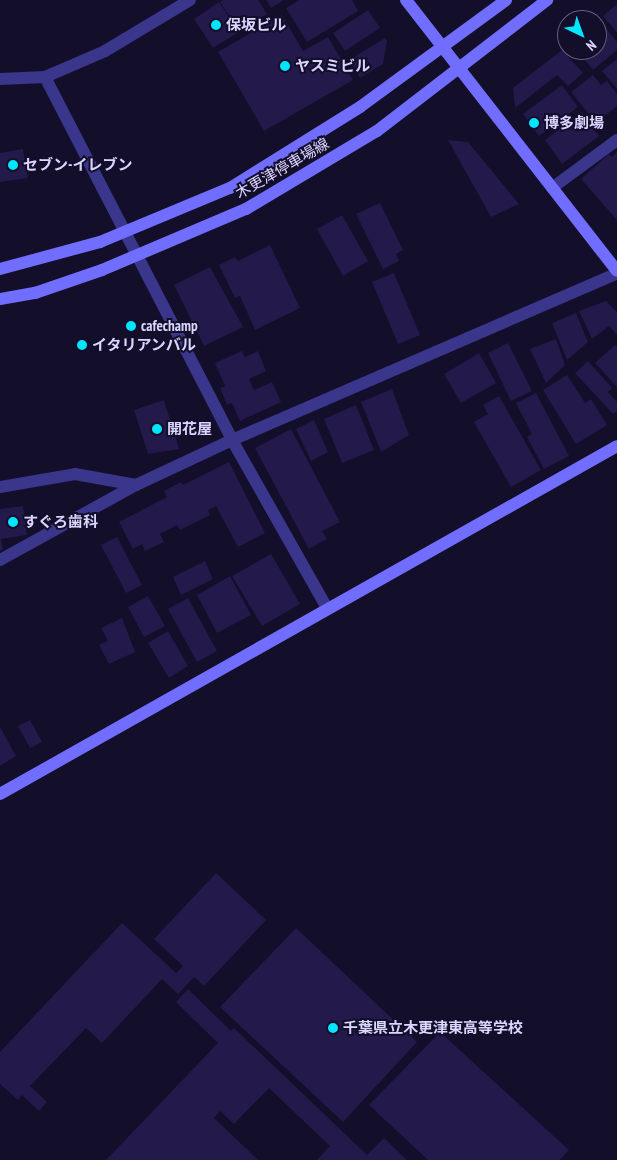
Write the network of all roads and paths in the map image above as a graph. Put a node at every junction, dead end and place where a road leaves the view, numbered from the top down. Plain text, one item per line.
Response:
1 (190, 0) edge
2 (406, 0) edge
3 (506, 0) edge
4 (547, 0) edge
5 (170, 6) edge
6 (443, 47) junction
7 (460, 69) junction
8 (45, 77) junction
9 (0, 79) edge
10 (617, 140) edge
11 (552, 188) junction
12 (123, 232) junction
13 (137, 255) junction
14 (0, 269) edge
15 (617, 272) edge
16 (0, 299) edge
17 (232, 440) junction
18 (617, 446) edge
19 (136, 486) junction
20 (0, 487) edge
21 (0, 560) edge
22 (327, 608) junction
23 (0, 794) edge

1 - 5 street
2 - 6 main road
3 - 6 main road, 木更津停車場線
4 - 7 main road, 木更津停車場線
5 - 8 street
6 - 7 main road
6 - 12 main road, 木更津停車場線
7 - 11 main road
7 - 13 main road, 木更津停車場線
8 - 9 street
8 - 12 street
10 - 11 street
11 - 15 main road
12 - 13 street
12 - 14 main road, 木更津停車場線
13 - 16 main road, 木更津停車場線
13 - 17 street
15 - 17 street
17 - 19 street
17 - 22 street
18 - 22 main road
19 - 20 street
19 - 21 street
22 - 23 main road

